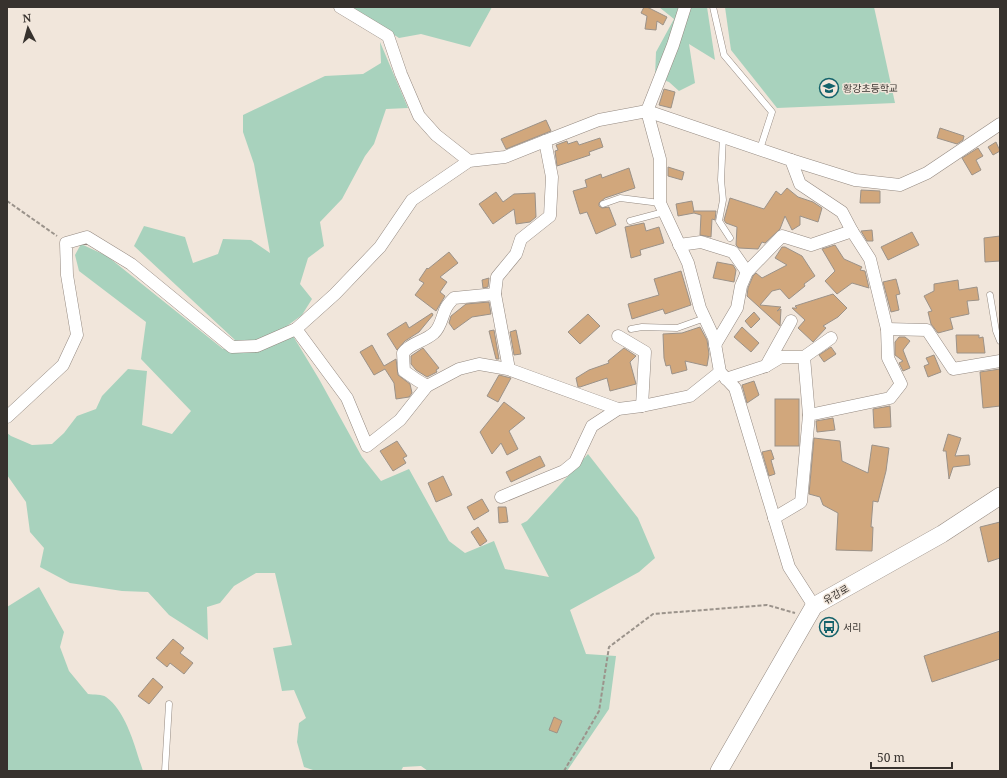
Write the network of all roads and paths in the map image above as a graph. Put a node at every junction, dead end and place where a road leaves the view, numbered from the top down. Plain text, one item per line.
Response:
1 (340, 7) edge
2 (685, 7) edge
3 (713, 7) edge
4 (648, 111) junction
5 (1000, 124) edge
6 (723, 136) junction
7 (545, 141) junction
8 (760, 149) junction
9 (792, 160) junction
10 (469, 161) junction
11 (7, 201) edge
12 (603, 204) dead end
13 (662, 208) junction
14 (630, 221) dead end
15 (852, 231) junction
16 (730, 238) dead end
17 (66, 243) junction
18 (679, 245) junction
19 (747, 272) junction
20 (496, 294) junction
21 (990, 295) dead end
22 (705, 318) junction
23 (791, 321) dead end
24 (296, 329) junction
25 (887, 329) junction
26 (631, 330) dead end
27 (618, 336) dead end
28 (831, 338) dead end
29 (1000, 341) edge
30 (716, 345) junction
31 (804, 357) junction
32 (1000, 361) edge
33 (766, 366) junction
34 (509, 369) junction
35 (723, 376) junction
36 (427, 386) junction
37 (642, 406) junction
38 (618, 408) junction
39 (809, 415) junction
40 (7, 417) edge
41 (1000, 496) edge
42 (501, 497) dead end
43 (774, 518) junction
44 (811, 612) junction
45 (169, 704) dead end
46 (165, 771) edge
47 (564, 771) edge
48 (719, 771) edge

1 - 10 street
2 - 4 street
3 - 8 lane
4 - 6 street
4 - 7 street
4 - 13 street
5 - 9 street
6 - 8 street
6 - 16 lane
7 - 10 street
7 - 20 street
8 - 9 street
9 - 15 street
10 - 24 street
11 - 17 path
12 - 13 lane
13 - 14 lane
13 - 18 street
15 - 19 street
15 - 25 street
17 - 24 street
17 - 40 street
18 - 19 street
18 - 22 street
19 - 30 street
20 - 34 street
20 - 36 street
21 - 29 lane
22 - 26 lane
22 - 30 street
23 - 33 street
24 - 36 street
25 - 32 street
25 - 39 street
27 - 37 street
28 - 31 street
30 - 35 street
31 - 33 street
31 - 39 street
33 - 35 street
34 - 36 street
34 - 38 street
35 - 37 street
35 - 43 street
37 - 38 street
38 - 42 street
39 - 43 street
41 - 44 main road, 유강로
43 - 44 street
44 - 47 path
44 - 48 main road
45 - 46 lane

